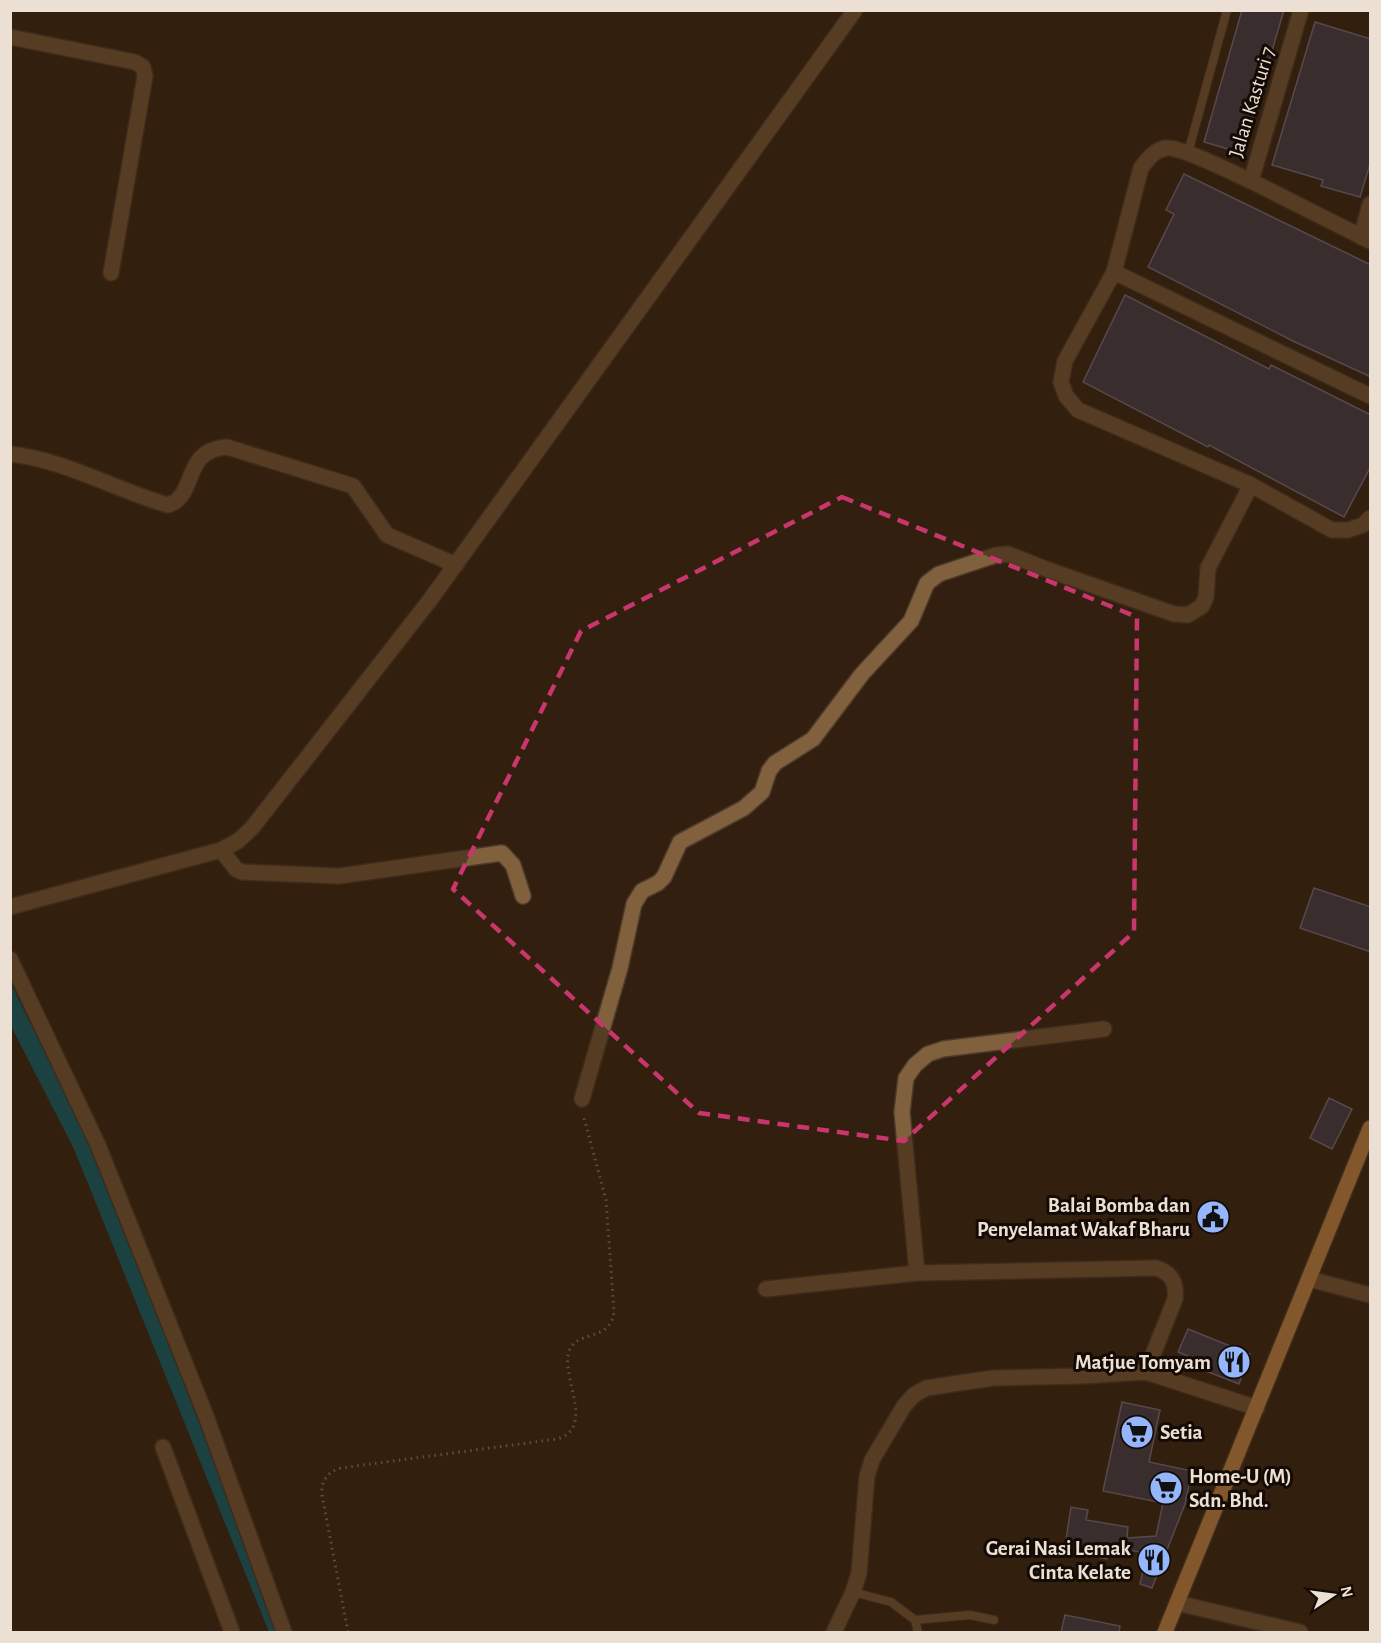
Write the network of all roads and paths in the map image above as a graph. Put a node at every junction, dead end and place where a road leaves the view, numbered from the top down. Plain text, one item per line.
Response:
1 (855, 10) edge
2 (1227, 10) edge
3 (1301, 10) edge
4 (10, 37) edge
5 (1188, 153) junction
6 (1251, 181) junction
7 (1371, 204) edge
8 (1366, 239) edge
9 (1114, 272) junction
10 (111, 273) dead end
11 (1371, 396) edge
12 (10, 454) edge
13 (1251, 485) junction
14 (1371, 518) edge
15 (456, 565) junction
16 (221, 850) junction
17 (522, 896) dead end
18 (10, 908) edge
19 (10, 959) edge
20 (1104, 1029) dead end
21 (582, 1099) joint
22 (1371, 1128) edge
23 (917, 1273) junction
24 (1309, 1279) junction
25 (766, 1289) dead end
26 (1371, 1295) edge
27 (1146, 1372) junction
28 (1257, 1408) junction
29 (163, 1447) dead end
30 (853, 1592) junction
31 (1177, 1603) junction
32 (915, 1620) junction
33 (994, 1620) dead end
34 (232, 1632) edge
35 (284, 1632) edge
36 (348, 1632) edge
37 (834, 1632) edge
38 (918, 1632) edge
39 (1165, 1632) edge
40 (1300, 1632) edge

1 - 15 street
2 - 5 lane
3 - 6 street, Jalan Kasturi 7
4 - 10 street
5 - 6 street
5 - 9 street
6 - 8 street, Jalan Kasturi 7
7 - 8 street
9 - 11 street
9 - 13 street
12 - 15 street
13 - 14 street
13 - 21 street
15 - 16 street
16 - 17 street
16 - 18 street
19 - 35 street
20 - 23 street
21 - 36 path
22 - 24 main road
23 - 25 street
23 - 27 street
24 - 26 street
24 - 28 main road
27 - 28 street
27 - 30 street
28 - 31 main road
29 - 34 street
30 - 32 lane
30 - 37 street
31 - 39 main road
31 - 40 street
32 - 33 lane
32 - 38 lane

